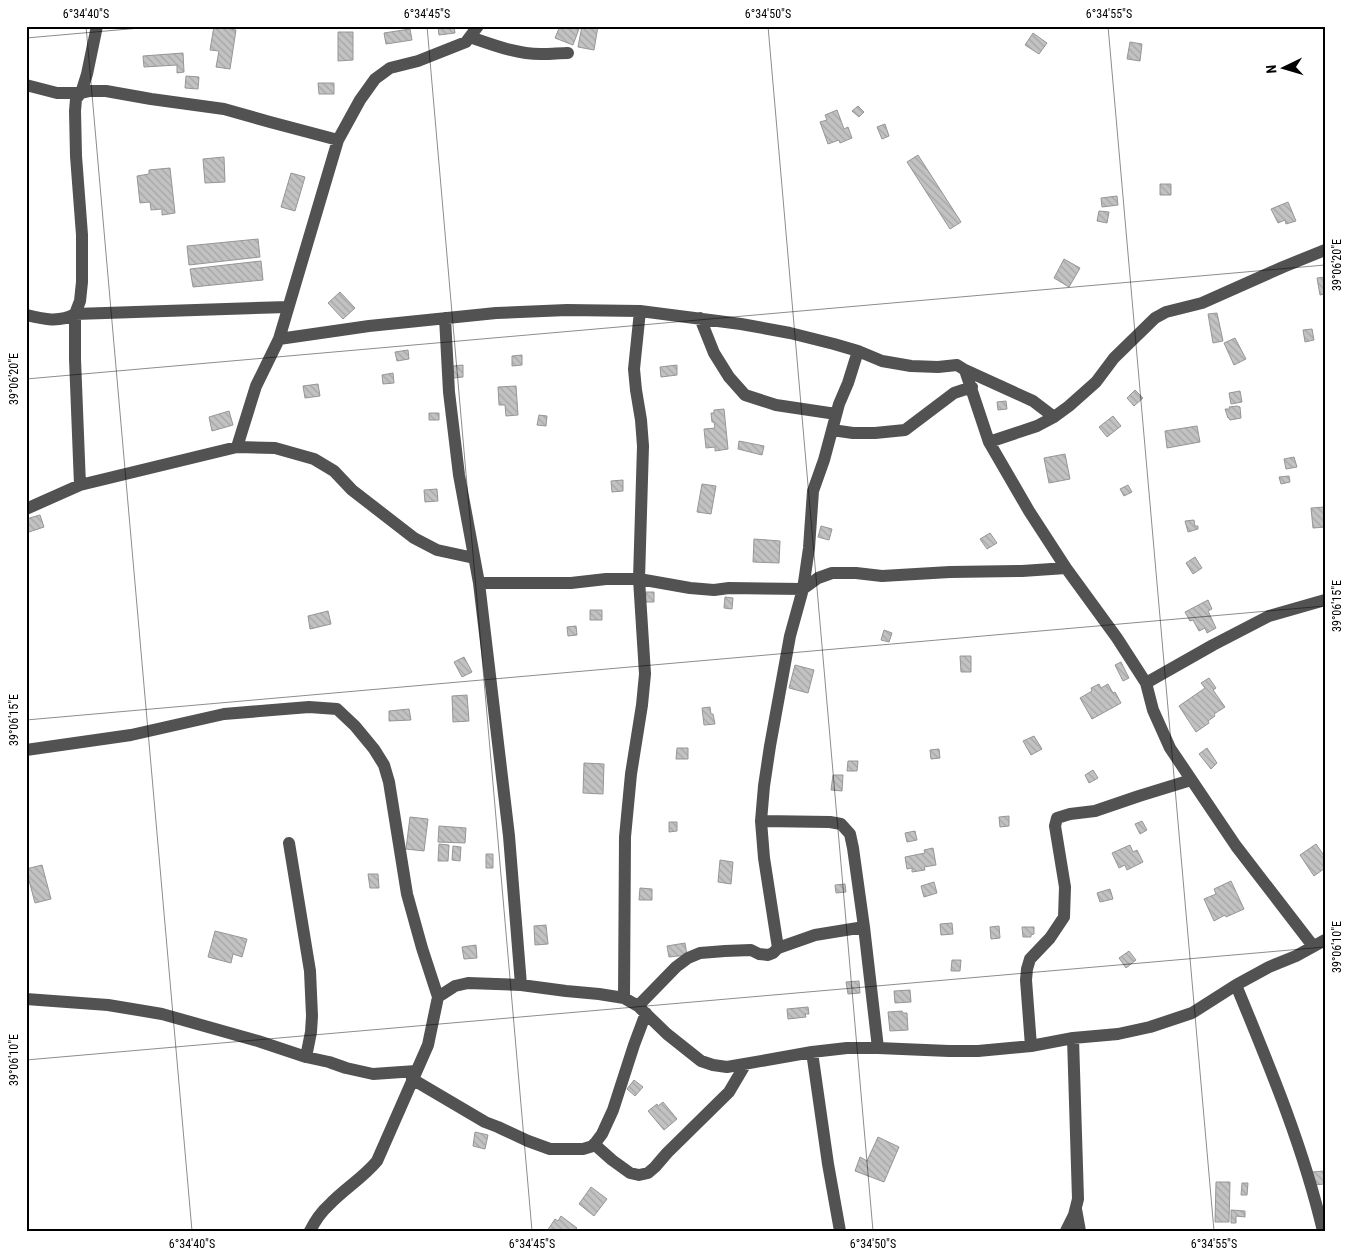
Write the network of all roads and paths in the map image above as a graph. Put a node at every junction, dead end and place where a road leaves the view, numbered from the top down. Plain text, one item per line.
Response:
1 (97, 26) edge
2 (474, 31) edge
3 (568, 52) dead end
4 (26, 85) edge
5 (81, 93) junction
6 (338, 140) junction
7 (1325, 250) edge
8 (288, 307) junction
9 (640, 311) junction
10 (75, 314) junction
11 (26, 316) edge
12 (446, 318) junction
13 (700, 318) junction
14 (279, 339) junction
15 (858, 351) junction
16 (966, 370) junction
17 (972, 387) junction
18 (836, 414) junction
19 (1054, 417) junction
20 (832, 430) junction
21 (989, 442) junction
22 (238, 447) junction
23 (80, 485) junction
24 (26, 508) edge
25 (474, 558) junction
26 (1066, 568) junction
27 (639, 579) junction
28 (479, 583) junction
29 (803, 589) junction
30 (1325, 600) edge
31 (1146, 683) junction
32 (26, 750) edge
33 (1191, 780) junction
34 (762, 821) junction
35 (289, 843) dead end
36 (864, 927) junction
37 (1322, 942) edge
38 (778, 948) junction
39 (521, 985) junction
40 (1236, 985) junction
41 (438, 997) junction
42 (624, 998) junction
43 (26, 999) edge
44 (642, 1009) junction
45 (1073, 1038) junction
46 (1031, 1046) junction
47 (878, 1048) junction
48 (812, 1052) junction
49 (306, 1057) junction
50 (745, 1065) junction
51 (414, 1075) junction
52 (594, 1144) junction
53 (1076, 1208) junction
54 (310, 1231) edge
55 (840, 1231) edge
56 (1066, 1231) edge
57 (1080, 1231) edge
58 (1324, 1231) edge

1 - 5 street
2 - 3 street
2 - 6 street
4 - 5 street
5 - 6 street
5 - 10 street
6 - 8 street
7 - 19 street
8 - 10 street
8 - 14 street
9 - 12 street
9 - 13 street
9 - 27 street
10 - 11 street
10 - 23 street
12 - 14 street
12 - 25 street
13 - 15 street
13 - 18 street
14 - 22 street
15 - 16 street
15 - 18 street
16 - 17 street
16 - 19 street
17 - 20 street
17 - 21 street
18 - 20 street
19 - 21 street
20 - 29 street
21 - 26 street
22 - 23 street
22 - 25 street
23 - 24 street
25 - 28 street
26 - 29 street
26 - 31 street
27 - 28 street
27 - 29 street
27 - 42 street
28 - 39 street
29 - 34 street
30 - 31 street
31 - 33 street
32 - 41 street
33 - 37 street
33 - 46 street
34 - 36 street
34 - 38 street
35 - 49 street
36 - 38 street
36 - 47 street
37 - 40 street
38 - 44 street
39 - 41 street
39 - 42 street
40 - 45 street
40 - 58 street
41 - 51 street
42 - 44 street
43 - 49 street
44 - 50 street
44 - 52 street
45 - 46 street
45 - 53 street
46 - 47 street
47 - 48 street
48 - 50 street
48 - 55 street
49 - 51 street
50 - 52 street
51 - 52 street
51 - 54 street
53 - 56 street
53 - 57 street

